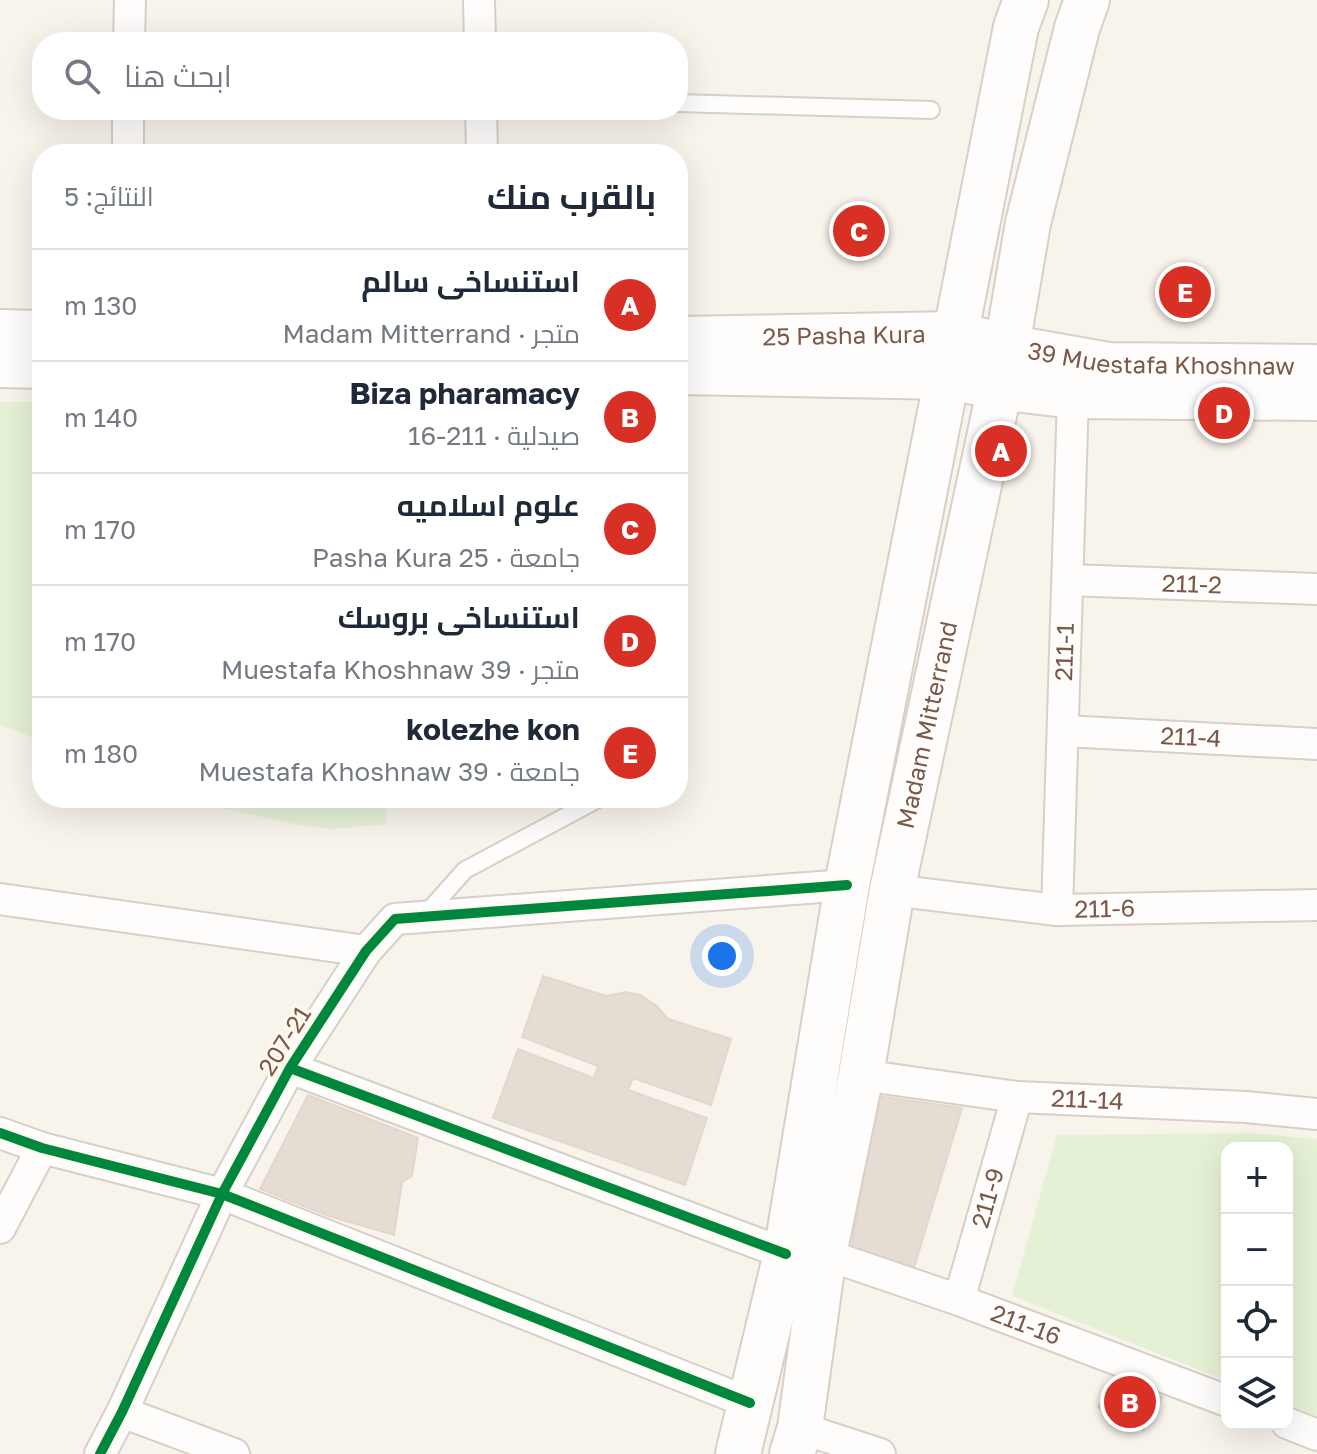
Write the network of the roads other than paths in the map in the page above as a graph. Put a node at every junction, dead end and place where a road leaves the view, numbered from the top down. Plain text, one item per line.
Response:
1 (130, 0) edge
2 (479, 0) edge
3 (1026, 0) edge
4 (1087, 0) edge
5 (129, 32) edge
6 (480, 32) edge
7 (688, 103) edge
8 (931, 110) dead end
9 (128, 120) edge
10 (481, 120) edge
11 (128, 144) edge
12 (482, 144) edge
13 (0, 332) edge
14 (32, 333) edge
15 (955, 334) junction
16 (688, 339) edge
17 (0, 365) edge
18 (32, 366) edge
19 (1003, 367) junction
20 (1317, 367) edge
21 (688, 372) edge
22 (947, 377) junction
23 (1073, 396) junction
24 (1317, 398) edge
25 (1068, 580) junction
26 (1317, 589) edge
27 (1063, 731) junction
28 (1317, 744) edge
29 (581, 808) edge
30 (847, 885) junction
31 (892, 890) junction
32 (0, 899) edge
33 (1317, 905) edge
34 (1057, 910) junction
35 (409, 918) junction
36 (366, 951) junction
37 (290, 1068) junction
38 (861, 1075) junction
39 (1017, 1097) junction
40 (1317, 1114) edge
41 (0, 1133) edge
42 (42, 1148) junction
43 (222, 1194) junction
44 (0, 1228) edge
45 (805, 1254) junction
46 (959, 1300) junction
47 (1221, 1399) edge
48 (750, 1403) junction
49 (122, 1412) junction
50 (1293, 1425) edge
51 (1317, 1435) edge
52 (796, 1441) edge
53 (100, 1454) edge
54 (234, 1454) edge
55 (738, 1454) edge
56 (880, 1454) edge

1 - 5 street
2 - 6 street
3 - 15 main road, Madam Mitterrand
4 - 19 main road, Madam Mitterrand
7 - 8 lane
9 - 11 street
10 - 12 street
13 - 14 main road
15 - 16 main road, 25 Pasha Kura
15 - 19 main road, 25 Pasha Kura
15 - 22 main road, Madam Mitterrand
17 - 18 main road
19 - 20 main road, 39 Muestafa Khoshnaw
19 - 22 main road, 25 Pasha Kura
19 - 23 main road, 39 Muestafa Khoshnaw
19 - 31 main road, Madam Mitterrand
21 - 22 main road, 25 Pasha Kura
22 - 30 main road, Madam Mitterrand
23 - 24 main road, 39 Muestafa Khoshnaw
23 - 25 street, 211-1
25 - 26 street, 211-2
25 - 27 street, 211-1
27 - 28 street, 211-4
27 - 34 street, 211-1
29 - 35 lane
30 - 35 street
30 - 45 main road, Madam Mitterrand
31 - 34 street, 211-6
31 - 38 main road, Madam Mitterrand
32 - 36 street
33 - 34 street, 211-6
35 - 36 street, 207-21
36 - 37 street, 207-21
37 - 43 street, 207-21
37 - 45 street, 211-16
38 - 39 street, 211-14
38 - 45 main road, Madam Mitterrand
39 - 40 street, 211-14
39 - 46 street, 211-9
41 - 42 street
42 - 43 street
42 - 44 street
43 - 48 street
43 - 49 street, 207-21
45 - 46 street, 211-16
45 - 48 main road, Madam Mitterrand
45 - 52 main road, Madam Mitterrand
46 - 47 street, 211-16
48 - 55 main road, Madam Mitterrand
49 - 53 street, 207-21
49 - 54 street
50 - 51 street
52 - 56 street

